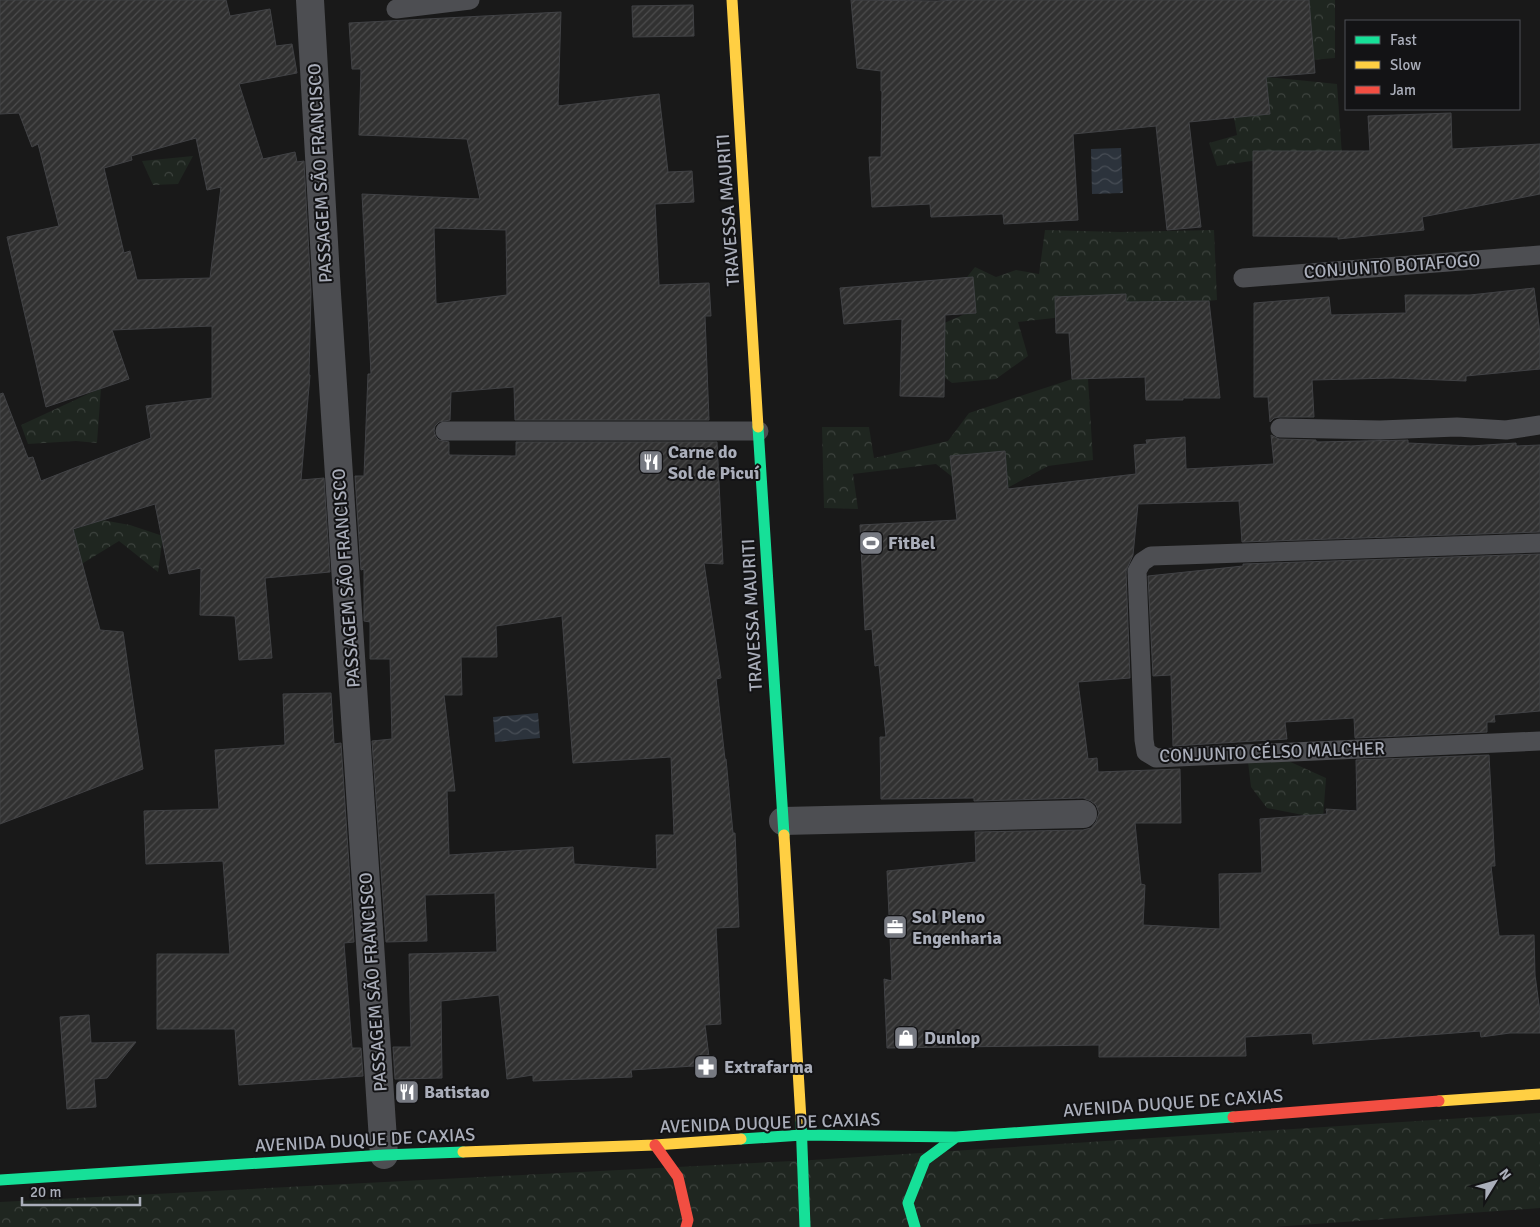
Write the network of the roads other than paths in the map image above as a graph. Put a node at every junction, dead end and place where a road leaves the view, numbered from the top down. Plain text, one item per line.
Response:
1 (310, 0) edge
2 (470, 0) edge
3 (732, 0) edge
4 (396, 9) dead end
5 (1540, 255) edge
6 (1243, 278) dead end
7 (1540, 425) edge
8 (1280, 428) dead end
9 (444, 431) dead end
10 (759, 432) junction
11 (1540, 543) edge
12 (1540, 741) edge
13 (1083, 814) dead end
14 (782, 821) junction
15 (1540, 1094) edge
16 (802, 1135) junction
17 (956, 1137) junction
18 (655, 1144) junction
19 (384, 1155) junction
20 (0, 1180) edge
21 (686, 1227) edge
22 (805, 1227) edge
23 (915, 1227) edge

1 - 19 street, PASSAGEM SÃO FRANCISCO
2 - 4 lane
3 - 10 main road, TRAVESSA MAURITI
5 - 6 lane, CONJUNTO BOTAFOGO
7 - 8 lane
9 - 10 lane
10 - 14 main road, TRAVESSA MAURITI
11 - 12 lane, CONJUNTO CÉLSO MALCHER
13 - 14 street
14 - 16 main road, TRAVESSA MAURITI
15 - 17 main road, AVENIDA DUQUE DE CAXIAS
16 - 17 main road, AVENIDA DUQUE DE CAXIAS
16 - 18 main road, AVENIDA DUQUE DE CAXIAS
16 - 22 main road, TRAVESSA MAURITI
17 - 23 main road
18 - 19 main road, AVENIDA DUQUE DE CAXIAS
18 - 21 main road
19 - 20 main road, AVENIDA DUQUE DE CAXIAS

